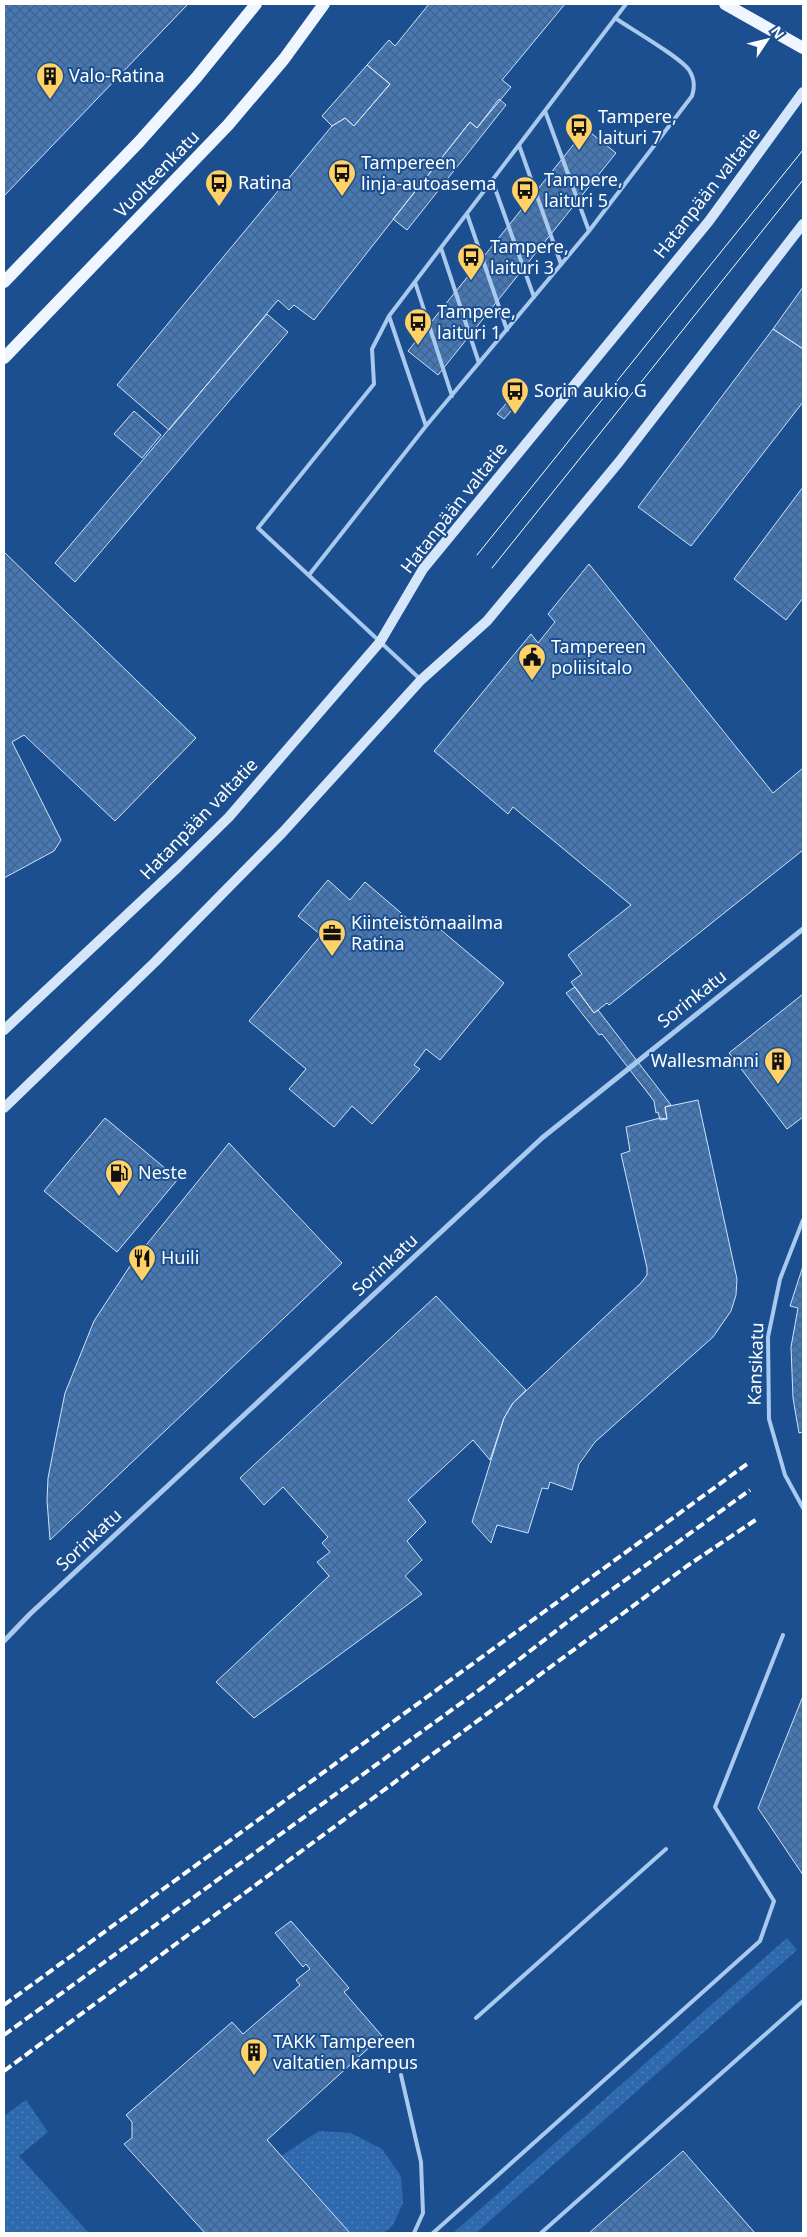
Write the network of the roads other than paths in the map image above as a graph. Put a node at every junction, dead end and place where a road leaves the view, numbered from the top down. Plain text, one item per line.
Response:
1 (256, 4) edge
2 (324, 4) edge
3 (626, 4) edge
4 (726, 4) edge
5 (616, 18) junction
6 (803, 48) edge
7 (803, 92) edge
8 (545, 111) junction
9 (519, 145) junction
10 (492, 180) junction
11 (467, 214) junction
12 (803, 224) edge
13 (588, 230) junction
14 (441, 248) junction
15 (561, 264) junction
16 (4, 282) edge
17 (415, 282) junction
18 (534, 297) junction
19 (388, 316) junction
20 (507, 330) junction
21 (4, 358) edge
22 (480, 363) junction
23 (452, 396) junction
24 (426, 426) junction
25 (309, 575) junction
26 (380, 642) junction
27 (421, 680) junction
28 (803, 929) edge
29 (4, 1030) edge
30 (4, 1108) edge
31 (803, 1220) edge
32 (803, 1508) edge
33 (783, 1635) dead end
34 (4, 1641) edge
35 (666, 1849) dead end
36 (803, 2001) edge
37 (476, 2018) dead end
38 (401, 2075) dead end
39 (414, 2233) edge
40 (433, 2233) edge
41 (541, 2233) edge

1 - 16 main road, Vuolteenkatu
2 - 21 main road, Vuolteenkatu
3 - 5 lane
4 - 6 main road
5 - 8 lane
5 - 13 lane
7 - 26 main road, Hatanpään valtatie
8 - 9 lane
8 - 13 lane
9 - 10 lane
9 - 15 lane
10 - 11 lane
10 - 18 lane
11 - 14 lane
11 - 20 lane
12 - 27 main road
13 - 15 lane
14 - 17 lane
14 - 22 lane
15 - 18 lane
17 - 19 lane
17 - 23 lane
18 - 20 lane
19 - 24 lane
19 - 25 lane
20 - 22 lane
22 - 23 lane
23 - 24 lane
24 - 25 lane
25 - 26 lane
26 - 27 lane
26 - 29 main road, Hatanpään valtatie
27 - 30 main road
28 - 34 street, Sorinkatu
31 - 32 lane, Kansikatu
33 - 40 lane
35 - 37 lane
36 - 41 lane
38 - 39 lane

